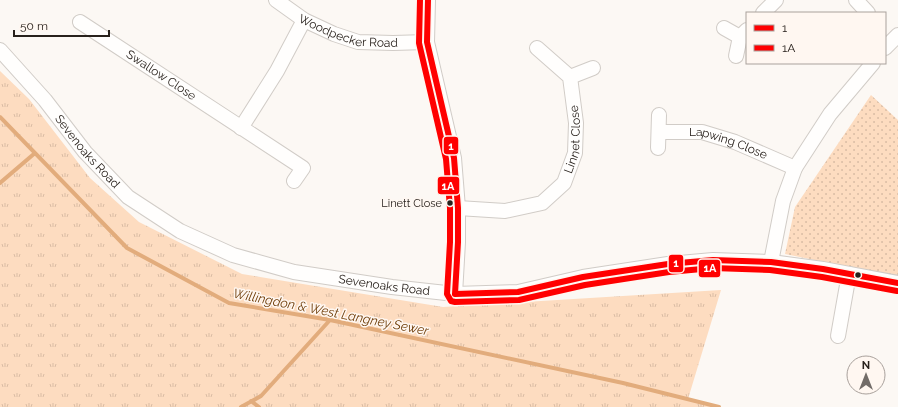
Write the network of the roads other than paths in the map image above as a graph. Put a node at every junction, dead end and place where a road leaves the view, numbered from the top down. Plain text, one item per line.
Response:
1 (276, 0) edge
2 (428, 0) edge
3 (776, 0) edge
4 (856, 0) edge
5 (764, 12) edge
6 (867, 12) edge
7 (304, 20) junction
8 (80, 22) dead end
9 (724, 28) dead end
10 (744, 34) edge
11 (427, 42) junction
12 (537, 48) dead end
13 (0, 50) edge
14 (736, 56) dead end
15 (872, 64) edge
16 (593, 68) dead end
17 (570, 77) junction
18 (659, 115) dead end
19 (242, 128) junction
20 (659, 132) junction
21 (658, 148) dead end
22 (795, 168) junction
23 (294, 181) dead end
24 (458, 208) junction
25 (771, 262) junction
26 (850, 274) junction
27 (898, 283) edge
28 (455, 294) junction
29 (838, 336) dead end

1 - 7 street, Woodpecker Road
2 - 11 street
3 - 5 street
4 - 6 street
7 - 11 street, Woodpecker Road
7 - 19 street
8 - 19 street, Swallow Close
9 - 10 street
10 - 14 street
11 - 24 street
12 - 17 street
13 - 28 street, Sevenoaks Road
15 - 22 street
16 - 17 street
17 - 24 street, Linnet Close
18 - 20 street
19 - 23 street, Swallow Close
20 - 21 street
20 - 22 street, Lapwing Close
22 - 25 street
24 - 28 street
25 - 26 street, Sevenoaks Road
25 - 28 street, Sevenoaks Road
26 - 27 street, Sevenoaks Road
26 - 29 street

